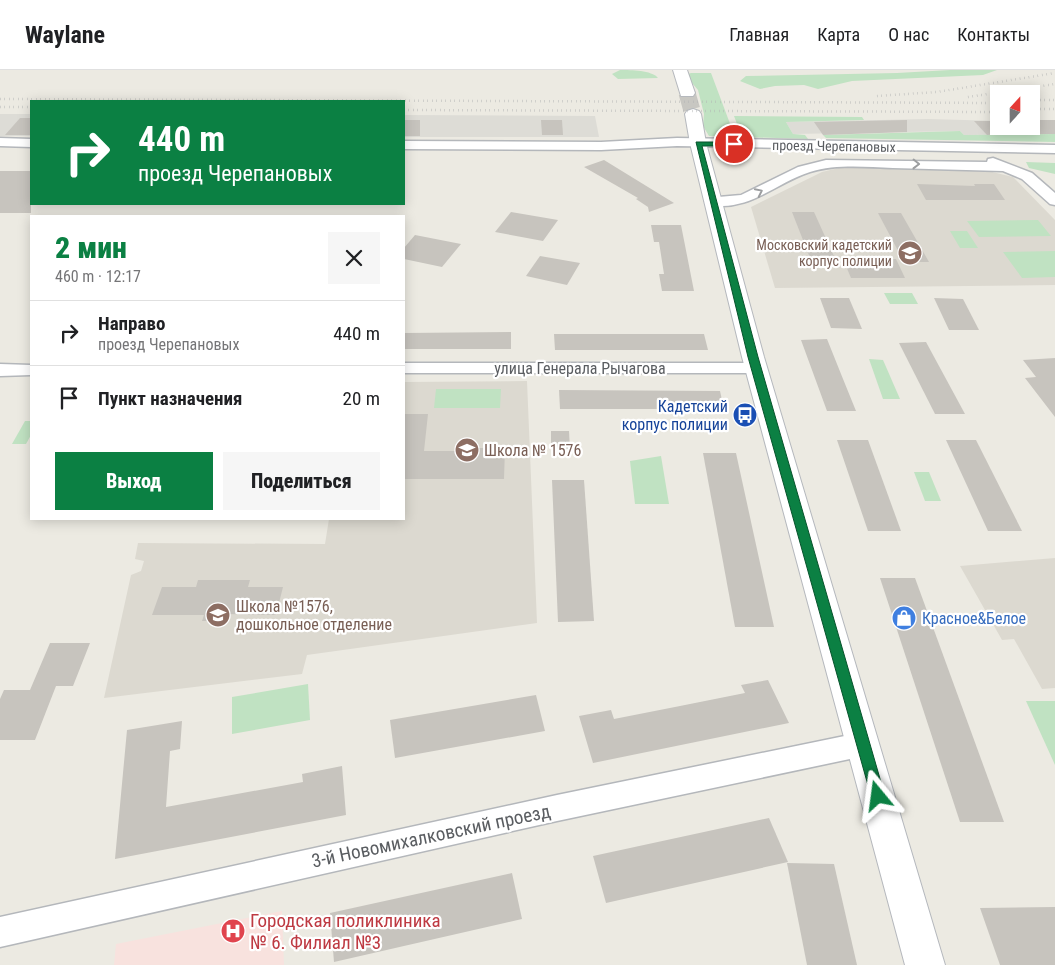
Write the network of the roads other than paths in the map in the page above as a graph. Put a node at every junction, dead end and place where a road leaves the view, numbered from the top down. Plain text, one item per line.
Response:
1 (680, 70) edge
2 (687, 93) tunnel mouth
3 (693, 114) tunnel mouth
4 (0, 142) edge
5 (30, 142) edge
6 (698, 143) junction
7 (405, 145) edge
8 (948, 148) junction
9 (1055, 150) edge
10 (1006, 168) junction
11 (712, 201) junction
12 (1055, 201) edge
13 (405, 368) edge
14 (757, 368) junction
15 (0, 370) edge
16 (30, 370) edge
17 (864, 744) junction
18 (0, 932) edge
19 (925, 965) edge

1 - 2 street
3 - 6 street
4 - 5 street
6 - 7 street, проезд Черепановых
6 - 8 street, проезд Черепановых
6 - 11 street
8 - 9 street, проезд Черепановых
8 - 10 street
11 -> 10 street, проезд Черепановых
10 - 12 street
11 - 14 street
13 - 14 street, улица Генерала Рычагова
14 - 17 street
15 - 16 street
17 - 18 street, 3-й Новомихалковский проезд
17 - 19 street

